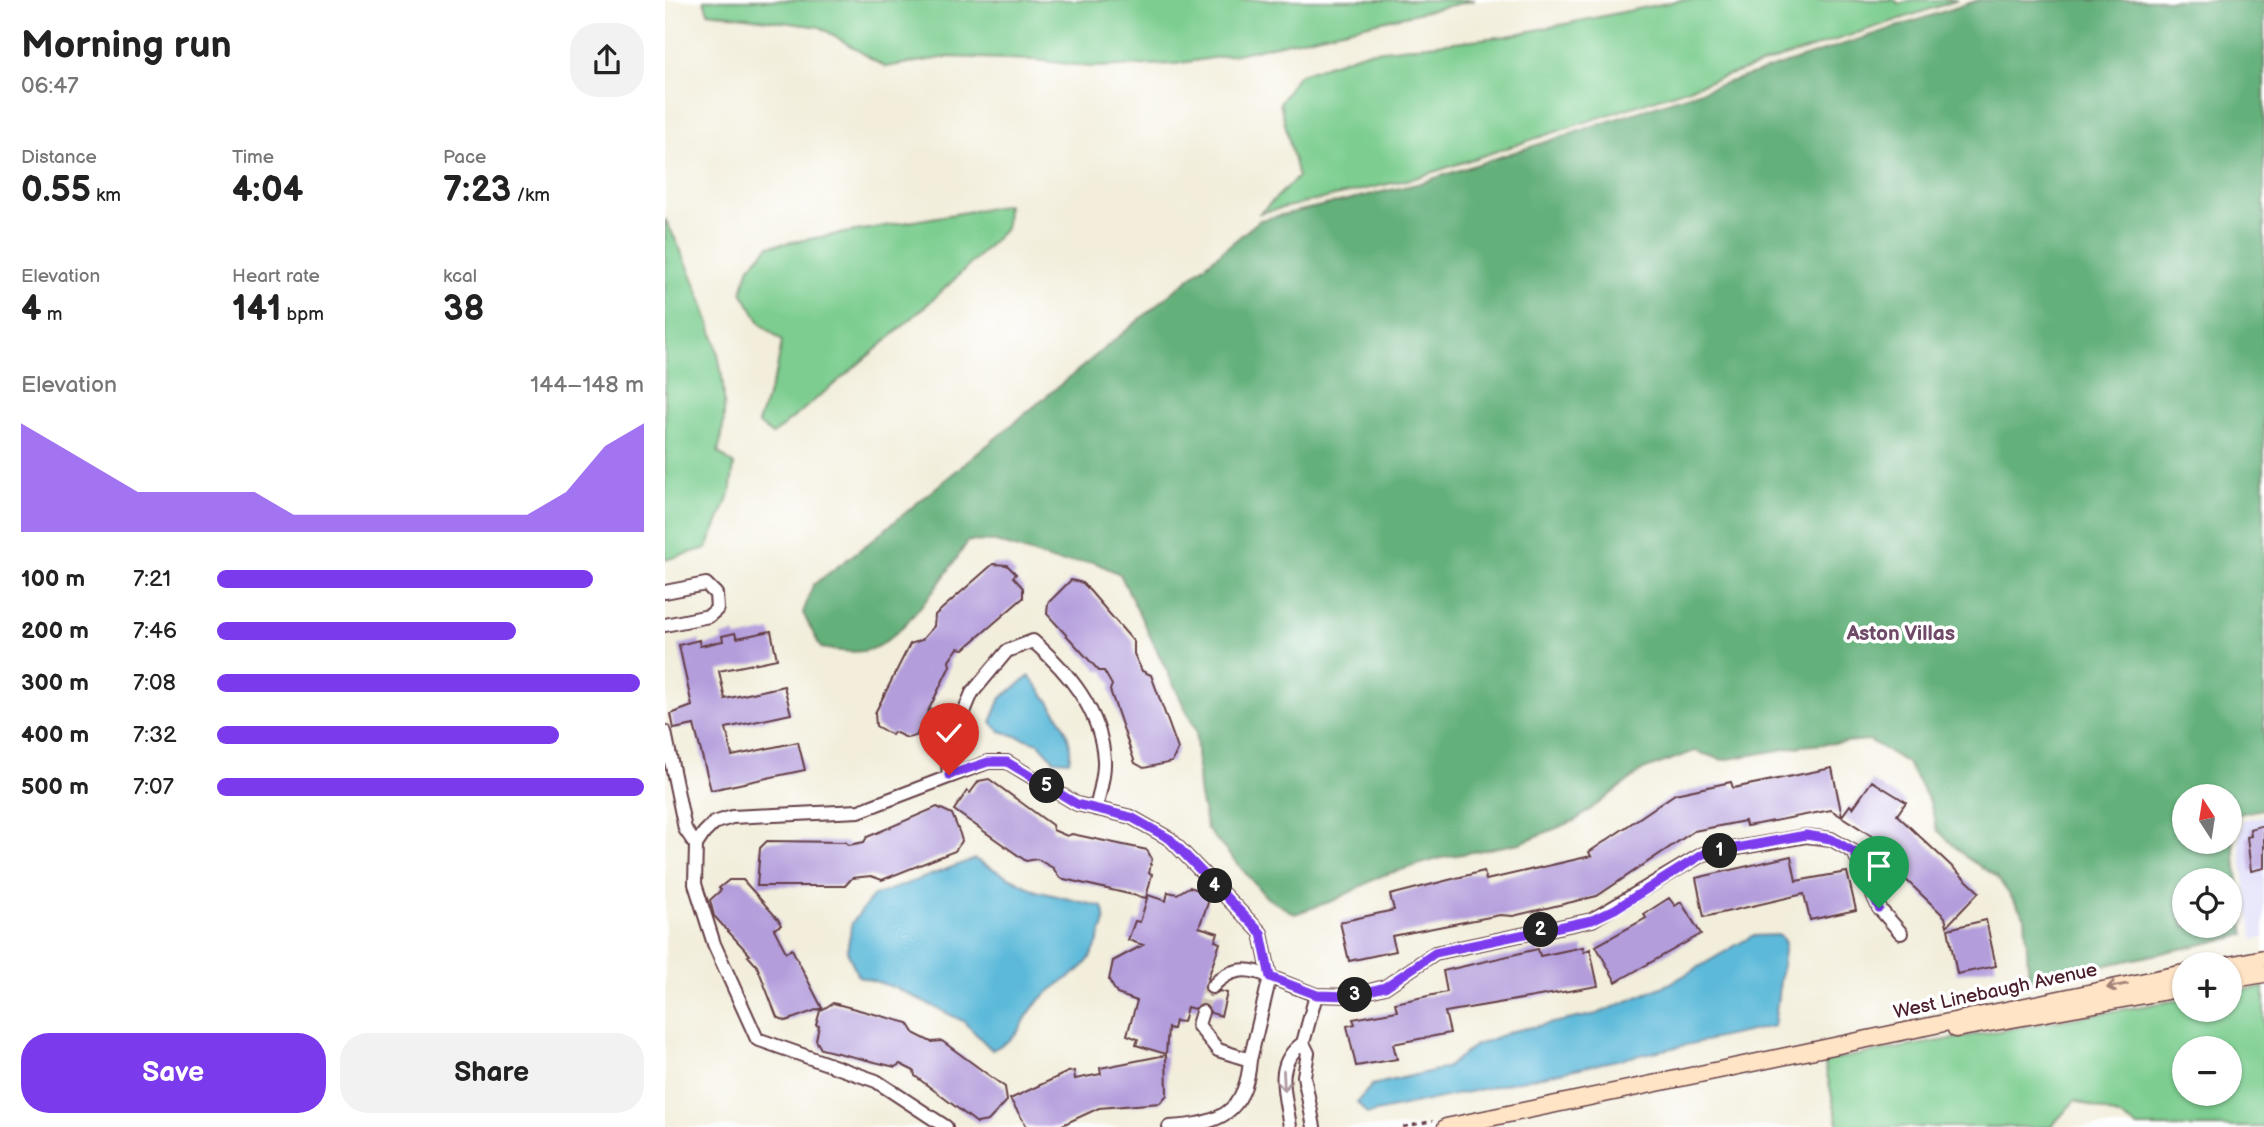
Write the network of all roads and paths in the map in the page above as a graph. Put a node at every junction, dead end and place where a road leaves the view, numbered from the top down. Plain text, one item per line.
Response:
1 (665, 592) edge
2 (665, 625) edge
3 (665, 732) edge
4 (949, 775) junction
5 (1096, 809) junction
6 (695, 845) junction
7 (1901, 933) dead end
8 (2264, 958) edge
9 (2242, 962) edge
10 (2264, 974) edge
11 (2172, 975) edge
12 (1270, 977) junction
13 (2242, 978) edge
14 (1212, 988) tunnel mouth
15 (2172, 990) edge
16 (1317, 995) junction
17 (1202, 1012) tunnel mouth
18 (1303, 1043) junction
19 (1815, 1052) junction
20 (1250, 1060) junction
21 (946, 1127) edge
22 (1169, 1127) edge
23 (1290, 1127) edge
24 (1314, 1127) edge
25 (1446, 1127) edge

1 - 2 street
3 - 6 street
4 - 5 street
4 - 5 street
4 - 6 street
5 - 12 street
6 - 21 street
7 - 16 street
8 - 9 main road
10 - 13 main road
11 -> 19 main road, West Linebaugh Avenue
12 - 14 street
12 - 16 street
12 - 20 street
15 - 19 main road, West Linebaugh Avenue
16 - 18 street
17 - 20 street
18 -> 23 street
18 - 24 street
19 - 25 main road, West Linebaugh Avenue
20 - 22 street

